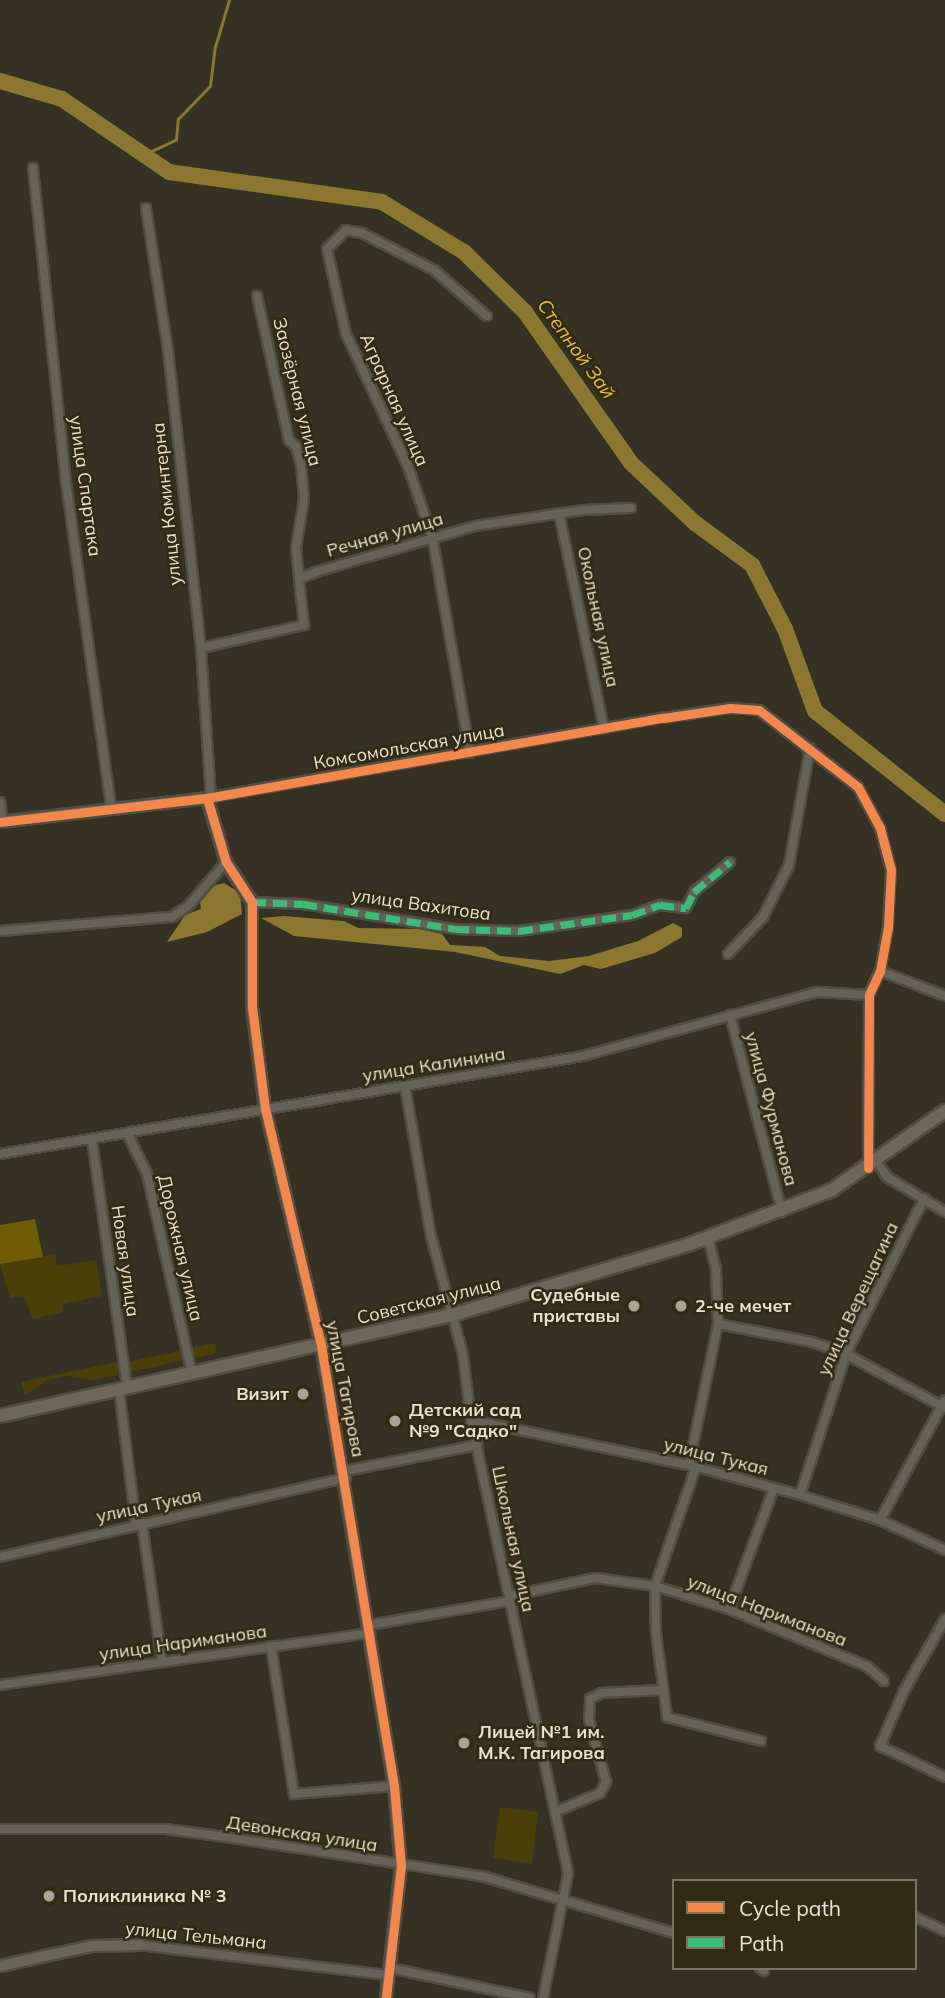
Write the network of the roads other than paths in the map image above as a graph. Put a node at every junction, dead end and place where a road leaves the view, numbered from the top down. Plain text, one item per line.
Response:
1 (33, 168) dead end
2 (146, 208) dead end
3 (257, 296) dead end
4 (487, 316) dead end
5 (631, 508) dead end
6 (559, 513) junction
7 (432, 536) junction
8 (299, 579) junction
9 (201, 648) junction
10 (604, 728) junction
11 (810, 748) junction
12 (470, 753) junction
13 (209, 798) junction
14 (0, 802) edge
15 (111, 808) junction
16 (1, 821) edge
17 (226, 862) junction
18 (730, 862) dead end
19 (252, 902) junction
20 (0, 931) edge
21 (728, 954) dead end
22 (880, 971) junction
23 (869, 995) junction
24 (945, 996) edge
25 (730, 1014) junction
26 (405, 1086) junction
27 (265, 1108) junction
28 (945, 1111) edge
29 (945, 1116) edge
30 (921, 1129) junction
31 (127, 1133) junction
32 (92, 1140) junction
33 (0, 1154) edge
34 (872, 1165) junction
35 (923, 1199) junction
36 (782, 1212) junction
37 (945, 1212) edge
38 (708, 1238) junction
39 (452, 1315) junction
40 (718, 1324) junction
41 (321, 1345) junction
42 (846, 1354) junction
43 (192, 1373) junction
44 (123, 1388) junction
45 (944, 1404) edge
46 (0, 1416) edge
47 (471, 1420) junction
48 (477, 1445) junction
49 (692, 1466) junction
50 (345, 1475) junction
51 (774, 1489) junction
52 (800, 1495) junction
53 (880, 1520) junction
54 (139, 1524) junction
55 (945, 1550) edge
56 (0, 1557) edge
57 (655, 1586) junction
58 (510, 1598) junction
59 (729, 1609) junction
60 (945, 1619) edge
61 (369, 1629) junction
62 (271, 1646) junction
63 (162, 1662) junction
64 (884, 1681) dead end
65 (0, 1685) edge
66 (662, 1690) junction
67 (761, 1741) dead end
68 (945, 1777) edge
69 (394, 1786) junction
70 (557, 1811) junction
71 (0, 1829) edge
72 (401, 1866) junction
73 (567, 1898) junction
74 (917, 1918) edge
75 (945, 1931) edge
76 (672, 1932) edge
77 (140, 1945) joint
78 (0, 1966) edge
79 (390, 1971) junction
80 (386, 1998) edge
81 (530, 1998) edge
82 (543, 1998) edge

1 - 15 street, улица Спартака
2 - 9 street, улица Коминтерна
3 - 8 street, Заозёрная улица
4 - 7 street, Аграрная улица
5 - 6 street, Речная улица
6 - 7 street, Речная улица
6 - 10 street, Окольная улица
7 - 8 street, Речная улица
7 - 12 street, Аграрная улица
8 - 9 street
9 - 13 street, улица Коминтерна
10 - 11 street, Комсомольская улица
10 - 12 street, Комсомольская улица
11 - 21 street
11 - 22 street, Комсомольская улица
12 - 13 street, Комсомольская улица
13 - 15 street, Комсомольская улица
13 - 17 street
14 - 16 street
15 - 16 street, Комсомольская улица
17 - 19 street
17 - 20 street
18 - 19 street, улица Вахитова
19 - 27 street, улица Тагирова
22 - 23 street, Комсомольская улица
22 - 24 street
23 - 25 street, улица Калинина
23 - 34 street
25 - 26 street, улица Калинина
25 - 36 street, улица Фурманова
26 - 27 street, улица Калинина
26 - 39 street, Школьная улица
27 - 31 street, улица Калинина
27 - 41 street, улица Тагирова
28 - 30 main road, Советская улица
29 - 30 main road, Советская улица
30 - 34 main road, Советская улица
31 - 32 street, улица Калинина
31 - 43 street, Дорожная улица
32 - 33 street, улица Калинина
32 - 44 street, Новая улица
34 - 35 street
34 - 36 main road, Советская улица
35 - 37 street
35 - 42 street, улица Верещагина
36 - 38 main road, Советская улица
38 - 39 main road, Советская улица
38 - 40 street
39 - 41 main road, Советская улица
39 - 47 street, Школьная улица
40 - 42 street
40 - 49 street
41 - 43 main road, Советская улица
41 - 50 street, улица Тагирова
42 - 45 street
42 - 52 street, улица Верещагина
43 - 44 main road, Советская улица
44 - 46 main road, Советская улица
44 - 54 street, Новая улица
45 - 53 street
47 - 48 street, Школьная улица
47 - 49 street, улица Тукая
48 - 50 street, улица Тукая
48 - 58 street, Школьная улица
49 - 51 street, улица Тукая
49 - 57 street
50 - 54 street, улица Тукая
50 - 61 street, улица Тагирова
51 - 52 street, улица Тукая
51 - 59 street
52 - 53 street, улица Тукая
53 - 55 street, улица Тукая
54 - 56 street, улица Тукая
54 - 63 street, Новая улица
57 - 58 street, улица Нариманова
57 - 59 street, улица Нариманова
57 - 66 street
58 - 61 street, улица Нариманова
58 - 70 street, Школьная улица
59 - 64 street, улица Нариманова
60 - 68 street
61 - 62 street, улица Нариманова
61 - 69 street, улица Тагирова
62 - 63 street, улица Нариманова
62 - 69 street
63 - 65 street, улица Нариманова
66 - 67 street
66 - 70 street
69 - 72 street, улица Тагирова
70 - 73 street, Школьная улица
71 - 72 street, Девонская улица
72 - 73 street, Девонская улица
72 - 79 street, улица Тагирова
73 - 76 street, Девонская улица
73 - 82 street, Школьная улица
74 - 75 street
77 - 78 street, улица Тельмана
77 - 79 street, улица Тельмана
79 - 80 street, улица Тагирова
79 - 81 street, улица Тельмана

